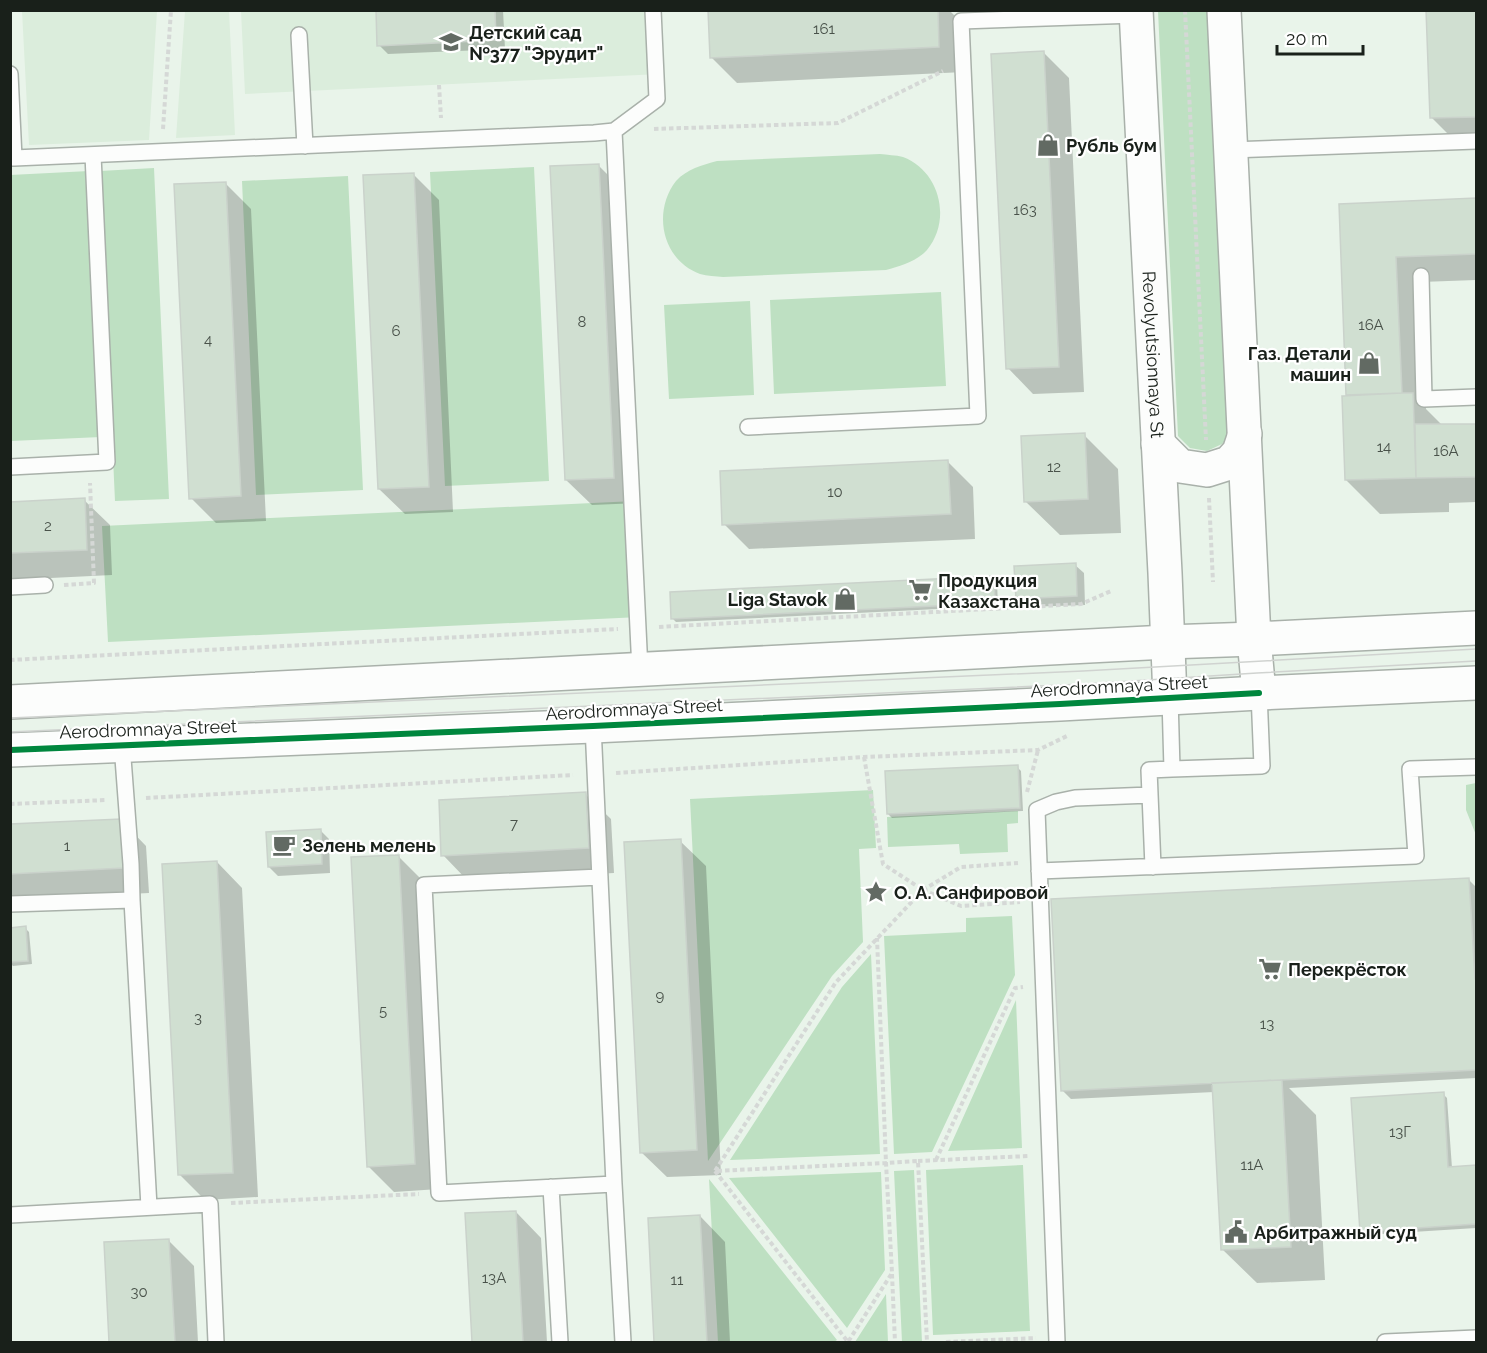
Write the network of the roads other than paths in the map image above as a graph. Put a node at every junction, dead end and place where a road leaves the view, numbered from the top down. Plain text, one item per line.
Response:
1 (653, 10) edge
2 (1224, 10) edge
3 (1136, 13) edge
4 (961, 16) edge
5 (299, 35) dead end
6 (10, 74) edge
7 (614, 131) junction
8 (1476, 141) edge
9 (305, 146) junction
10 (1231, 150) junction
11 (93, 155) junction
12 (12, 158) edge
13 (1421, 276) dead end
14 (1476, 398) edge
15 (748, 427) dead end
16 (1245, 434) junction
17 (1158, 444) junction
18 (10, 467) edge
19 (45, 585) road end
20 (10, 587) edge
21 (1476, 628) edge
22 (1254, 639) junction
23 (1167, 642) junction
24 (640, 670) junction
25 (1476, 683) edge
26 (1258, 693) junction
27 (1170, 698) junction
28 (10, 702) edge
29 (593, 726) junction
30 (122, 745) junction
31 (10, 750) edge
32 (1476, 767) edge
33 (1172, 769) junction
34 (1150, 795) junction
35 (1153, 867) junction
36 (1039, 871) junction
37 (600, 877) junction
38 (132, 900) junction
39 (10, 904) edge
40 (615, 1184) junction
41 (552, 1187) junction
42 (149, 1207) junction
43 (10, 1215) edge
44 (1476, 1338) edge
45 (216, 1342) edge
46 (560, 1342) edge
47 (623, 1342) edge
48 (1057, 1342) edge
49 (1384, 1342) edge

1 - 7 lane
2 - 10 street
3 - 4 lane
3 - 17 street, Revolyutsionnaya St
4 - 15 lane
5 - 9 lane
6 - 12 lane
7 - 9 lane
7 - 24 lane
8 - 10 lane
9 - 11 lane
10 - 16 street
11 - 12 lane
11 - 18 lane
13 - 14 lane
16 - 17 street
16 - 22 street
17 - 23 street, Revolyutsionnaya St
19 - 20 lane
21 - 22 street, Aerodromnaya Street
22 - 23 street, Aerodromnaya Street
22 - 26 street
23 - 24 street, Aerodromnaya Street
23 - 27 street, Revolyutsionnaya St
24 - 28 street, Aerodromnaya Street
25 - 26 street, Aerodromnaya Street
26 - 27 street, Aerodromnaya Street
26 - 33 lane
27 - 29 street, Aerodromnaya Street
27 - 33 lane
29 - 30 street, Aerodromnaya Street
29 - 37 lane
30 - 31 street, Aerodromnaya Street
30 - 38 lane
32 - 35 lane
33 - 34 lane
34 - 35 lane
34 - 36 lane
35 - 36 lane
36 - 48 lane
37 - 40 lane
37 - 41 lane
38 - 39 lane
38 - 42 lane
40 - 41 lane
40 - 47 lane
41 - 46 lane
42 - 43 lane
42 - 45 lane
44 - 49 lane

